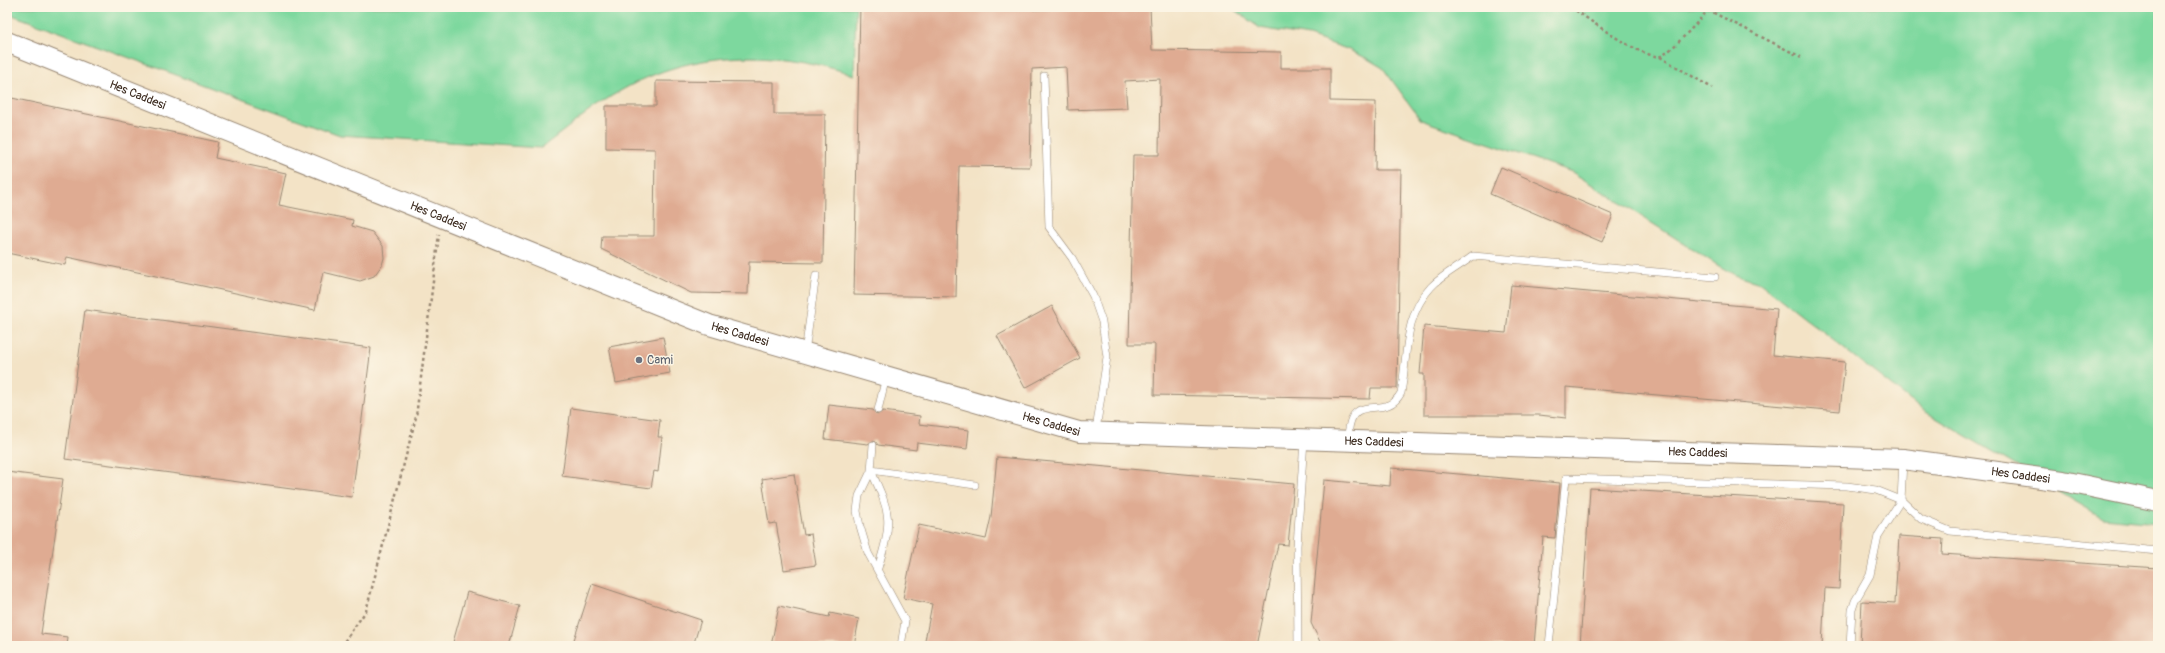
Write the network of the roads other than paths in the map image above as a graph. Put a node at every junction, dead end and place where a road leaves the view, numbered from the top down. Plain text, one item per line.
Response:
1 (7, 42) edge
2 (1044, 76) dead end
3 (816, 275) dead end
4 (1715, 278) dead end
5 (805, 353) junction
6 (886, 376) junction
7 (878, 410) dead end
8 (1095, 434) junction
9 (1304, 439) junction
10 (1348, 441) junction
11 (873, 445) dead end
12 (1903, 459) junction
13 (871, 470) junction
14 (975, 485) dead end
15 (1901, 500) junction
16 (2158, 502) edge
17 (2158, 551) edge
18 (878, 568) junction
19 (900, 646) edge
20 (1298, 646) edge
21 (1549, 646) edge
22 (1850, 646) edge

1 - 5 street, Hes Caddesi
2 - 8 lane
3 - 5 lane
4 - 10 lane
5 - 6 street, Hes Caddesi
6 - 7 lane
6 - 8 street, Hes Caddesi
8 - 9 street, Hes Caddesi
9 - 10 street, Hes Caddesi
9 - 20 lane
10 - 12 street, Hes Caddesi
11 - 13 lane
12 - 15 lane
12 - 16 street, Hes Caddesi
13 - 14 lane
13 - 18 lane
13 - 18 lane
15 - 17 lane
15 - 21 lane
15 - 22 lane
18 - 19 lane

